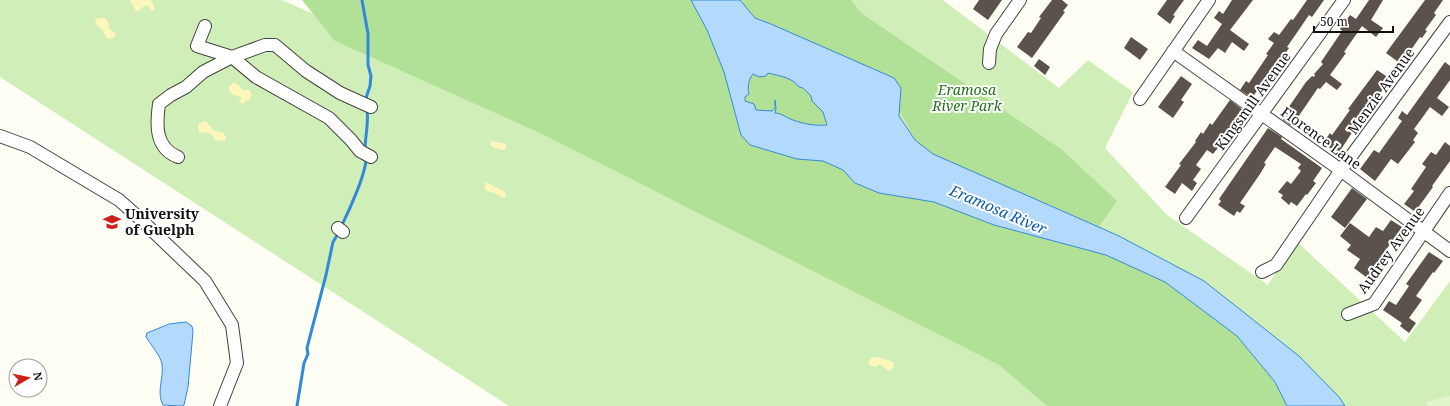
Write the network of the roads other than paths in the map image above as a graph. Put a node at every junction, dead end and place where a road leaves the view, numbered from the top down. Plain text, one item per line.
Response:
1 (1020, 0) edge
2 (1209, 0) edge
3 (1344, 0) edge
4 (1450, 22) edge
5 (205, 26) dead end
6 (1172, 51) junction
7 (232, 57) junction
8 (989, 63) dead end
9 (1140, 99) dead end
10 (367, 105) dead end
11 (1262, 114) junction
12 (0, 136) edge
13 (368, 155) dead end
14 (178, 157) dead end
15 (1341, 170) junction
16 (1450, 193) edge
17 (1186, 218) dead end
18 (1422, 231) junction
19 (1450, 251) edge
20 (1262, 272) dead end
21 (1348, 314) dead end
22 (220, 406) edge

1 - 8 street
2 - 6 street
3 - 11 street, Kingsmill Avenue
4 - 15 street, Menzie Avenue
5 - 7 street
6 - 9 street
6 - 11 street, Florence Lane
7 - 10 street
7 - 13 street
7 - 14 street
11 - 15 street, Florence Lane
11 - 17 street, Kingsmill Avenue
12 - 22 street
15 - 18 street, Florence Lane
15 - 20 street, Menzie Avenue
16 - 18 street, Audrey Avenue
18 - 19 street, Florence Lane
18 - 21 street, Audrey Avenue

